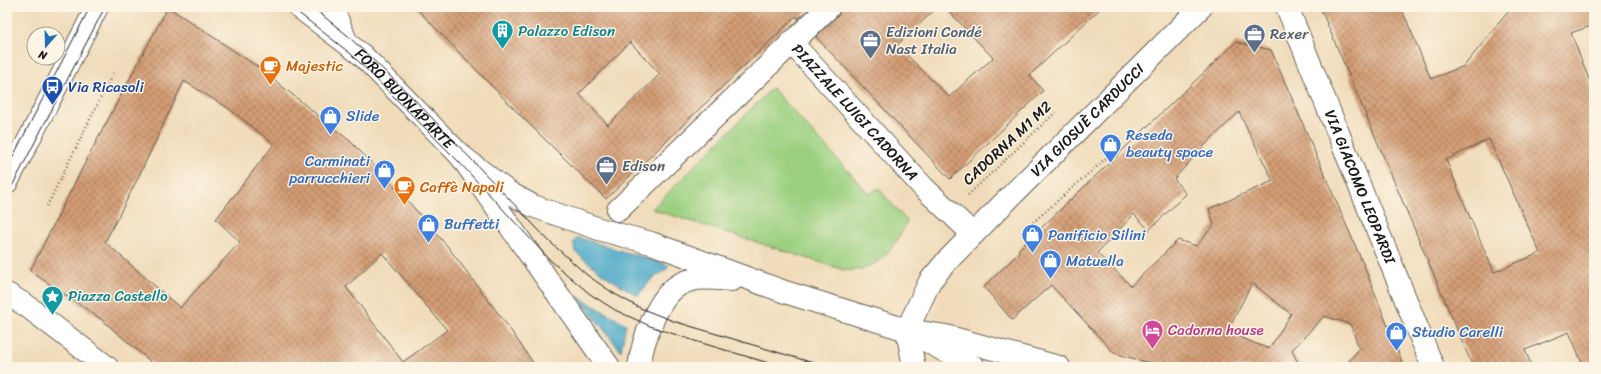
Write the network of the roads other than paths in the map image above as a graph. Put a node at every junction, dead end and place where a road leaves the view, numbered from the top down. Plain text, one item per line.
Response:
1 (97, 7) edge
2 (299, 7) edge
3 (332, 7) edge
4 (829, 7) edge
5 (1201, 7) edge
6 (1287, 7) edge
7 (791, 42) junction
8 (347, 43) junction
9 (460, 155) junction
10 (7, 182) edge
11 (618, 210) dead end
12 (973, 234) junction
13 (785, 292) junction
14 (7, 294) edge
15 (907, 330) junction
16 (107, 367) edge
17 (609, 367) edge
18 (638, 367) edge
19 (914, 367) edge
20 (974, 367) edge
21 (1059, 367) edge
22 (1433, 367) edge

1 - 10 street
2 - 8 street, FORO BUONAPARTE
3 - 8 street, FORO BUONAPARTE
4 - 7 street
5 - 12 street, VIA GIOSUÈ CARDUCCI
6 - 22 street, VIA GIACOMO LEOPARDI
7 - 11 street, PIAZZALE LUIGI CADORNA
7 - 12 street, PIAZZALE LUIGI CADORNA
8 - 9 street, FORO BUONAPARTE
9 - 13 street
9 - 17 street
12 - 15 street
13 - 15 street
13 - 18 street
14 - 16 street
15 - 19 street
15 - 20 street
15 - 21 street

